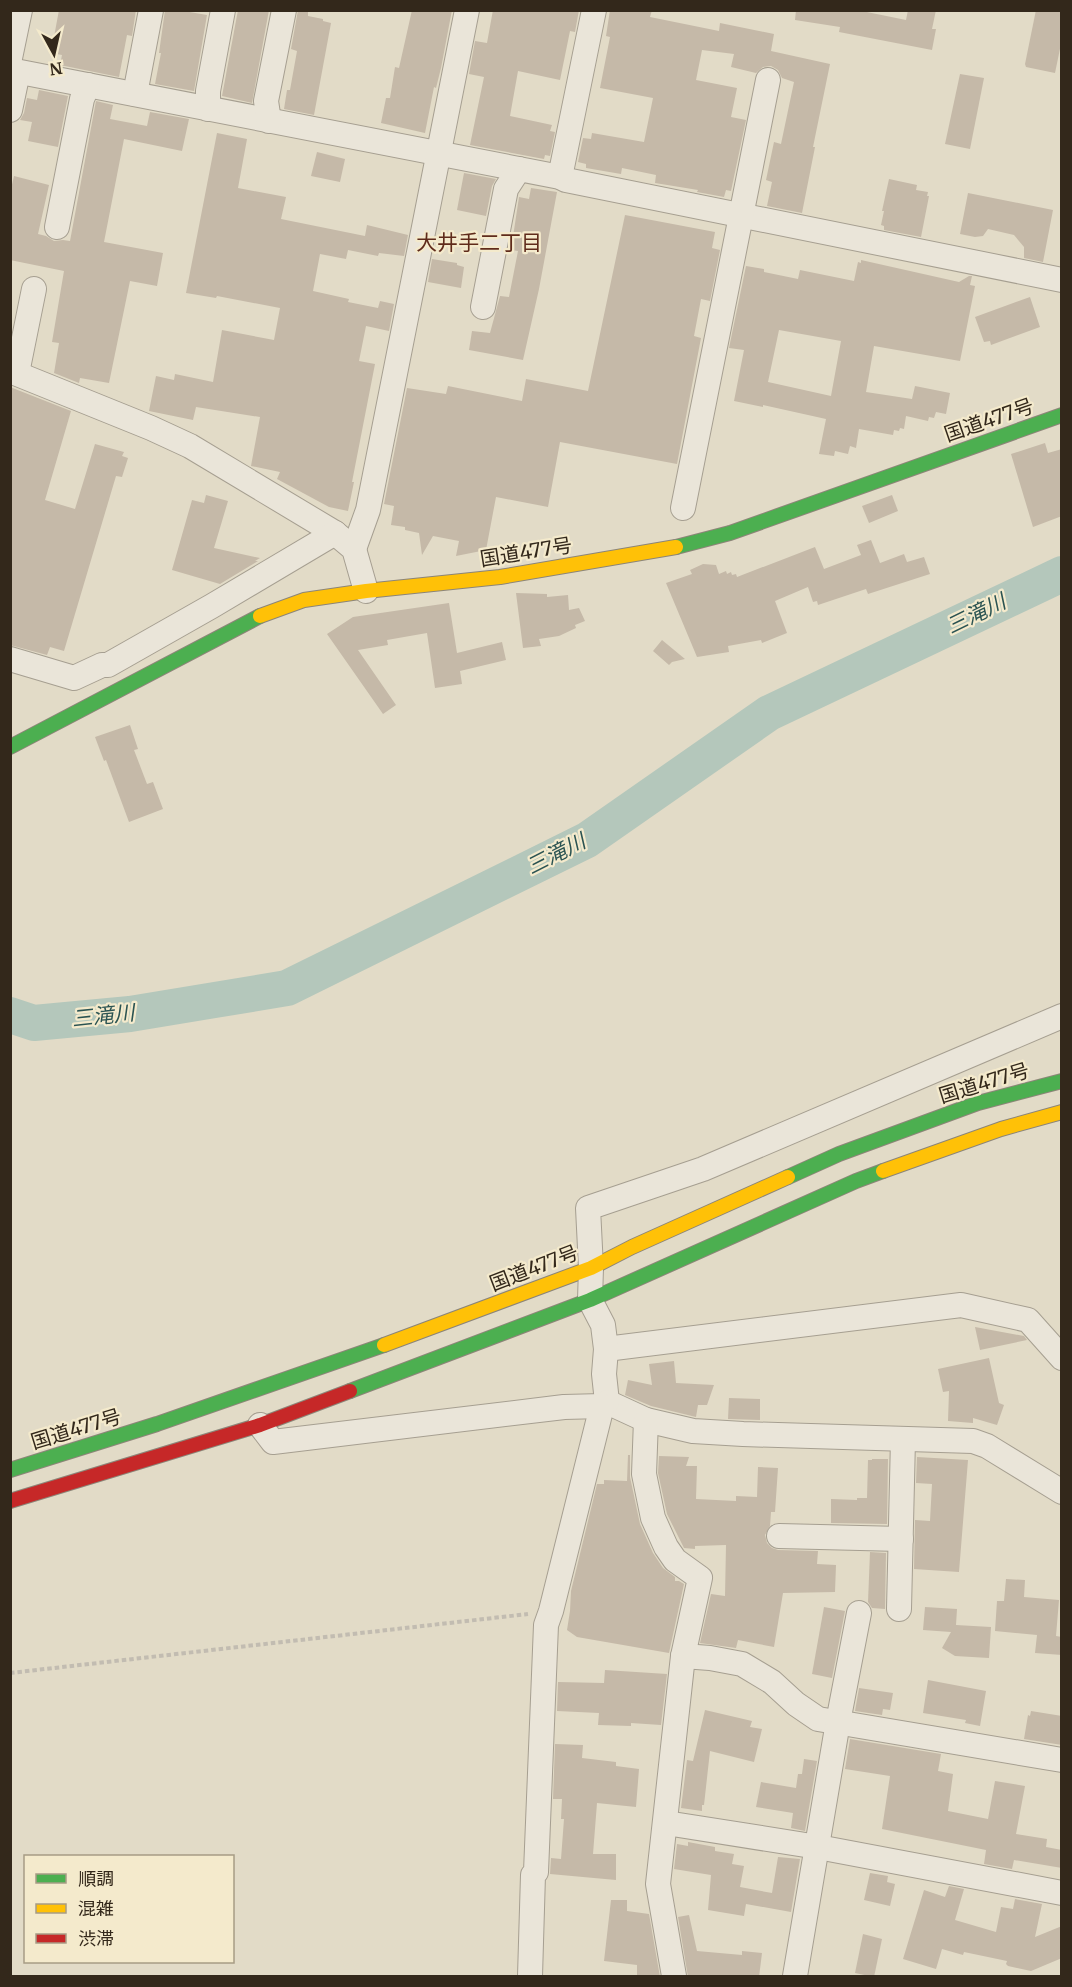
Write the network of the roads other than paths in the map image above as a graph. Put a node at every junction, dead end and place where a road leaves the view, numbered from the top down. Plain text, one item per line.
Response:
1 (20, 10) edge
2 (151, 10) edge
3 (223, 10) edge
4 (284, 10) edge
5 (467, 10) edge
6 (594, 10) edge
7 (13, 67) edge
8 (768, 80) dead end
9 (88, 85) junction
10 (135, 94) junction
11 (208, 109) junction
12 (10, 110) edge
13 (269, 121) junction
14 (438, 154) junction
15 (519, 169) junction
16 (560, 177) junction
17 (741, 214) junction
18 (57, 227) dead end
19 (1062, 280) edge
20 (34, 289) dead end
21 (483, 306) dead end
22 (14, 373) edge
23 (1062, 416) edge
24 (683, 508) dead end
25 (335, 533) junction
26 (354, 549) junction
27 (366, 591) junction
28 (10, 659) edge
29 (10, 747) edge
30 (1062, 1016) edge
31 (1062, 1081) edge
32 (1062, 1112) edge
33 (591, 1268) junction
34 (590, 1300) junction
35 (606, 1349) junction
36 (1062, 1358) edge
37 (605, 1404) junction
38 (646, 1420) junction
39 (260, 1425) junction
40 (903, 1439) junction
41 (10, 1470) edge
42 (1062, 1492) edge
43 (10, 1501) edge
44 (779, 1536) dead end
45 (901, 1539) junction
46 (899, 1609) dead end
47 (860, 1613) dead end
48 (683, 1656) junction
49 (838, 1722) junction
50 (1062, 1760) edge
51 (666, 1823) junction
52 (818, 1847) junction
53 (1062, 1893) edge
54 (530, 1977) edge
55 (675, 1977) edge
56 (795, 1977) edge

1 - 7 street
2 - 10 street
3 - 11 street
4 - 13 street
5 - 14 street
6 - 16 street
7 - 9 street
7 - 12 street
8 - 17 street
9 - 10 street
9 - 18 street
10 - 11 street
11 - 13 street
13 - 14 street
14 - 15 street
14 - 26 street
15 - 16 street
15 - 21 street
16 - 17 street
17 - 19 street
17 - 24 street
20 - 22 street
22 - 25 street
23 - 27 highway, 国道477号
25 - 26 street
25 - 28 street
26 - 27 street
27 - 29 highway, 国道477号
30 - 33 street
31 - 33 highway, 国道477号
32 - 34 highway
33 - 34 street
33 - 41 highway, 国道477号
34 - 35 street
34 - 39 highway
35 - 36 street
35 - 37 street
37 - 38 street
37 - 39 street
37 - 54 street
38 - 40 street
38 - 48 street
39 - 43 highway
40 - 42 street
40 - 45 street
44 - 45 street
45 - 46 street
47 - 49 street
48 - 49 street
48 - 51 street
49 - 50 street
49 - 52 street
51 - 52 street
51 - 55 street
52 - 53 street
52 - 56 street

